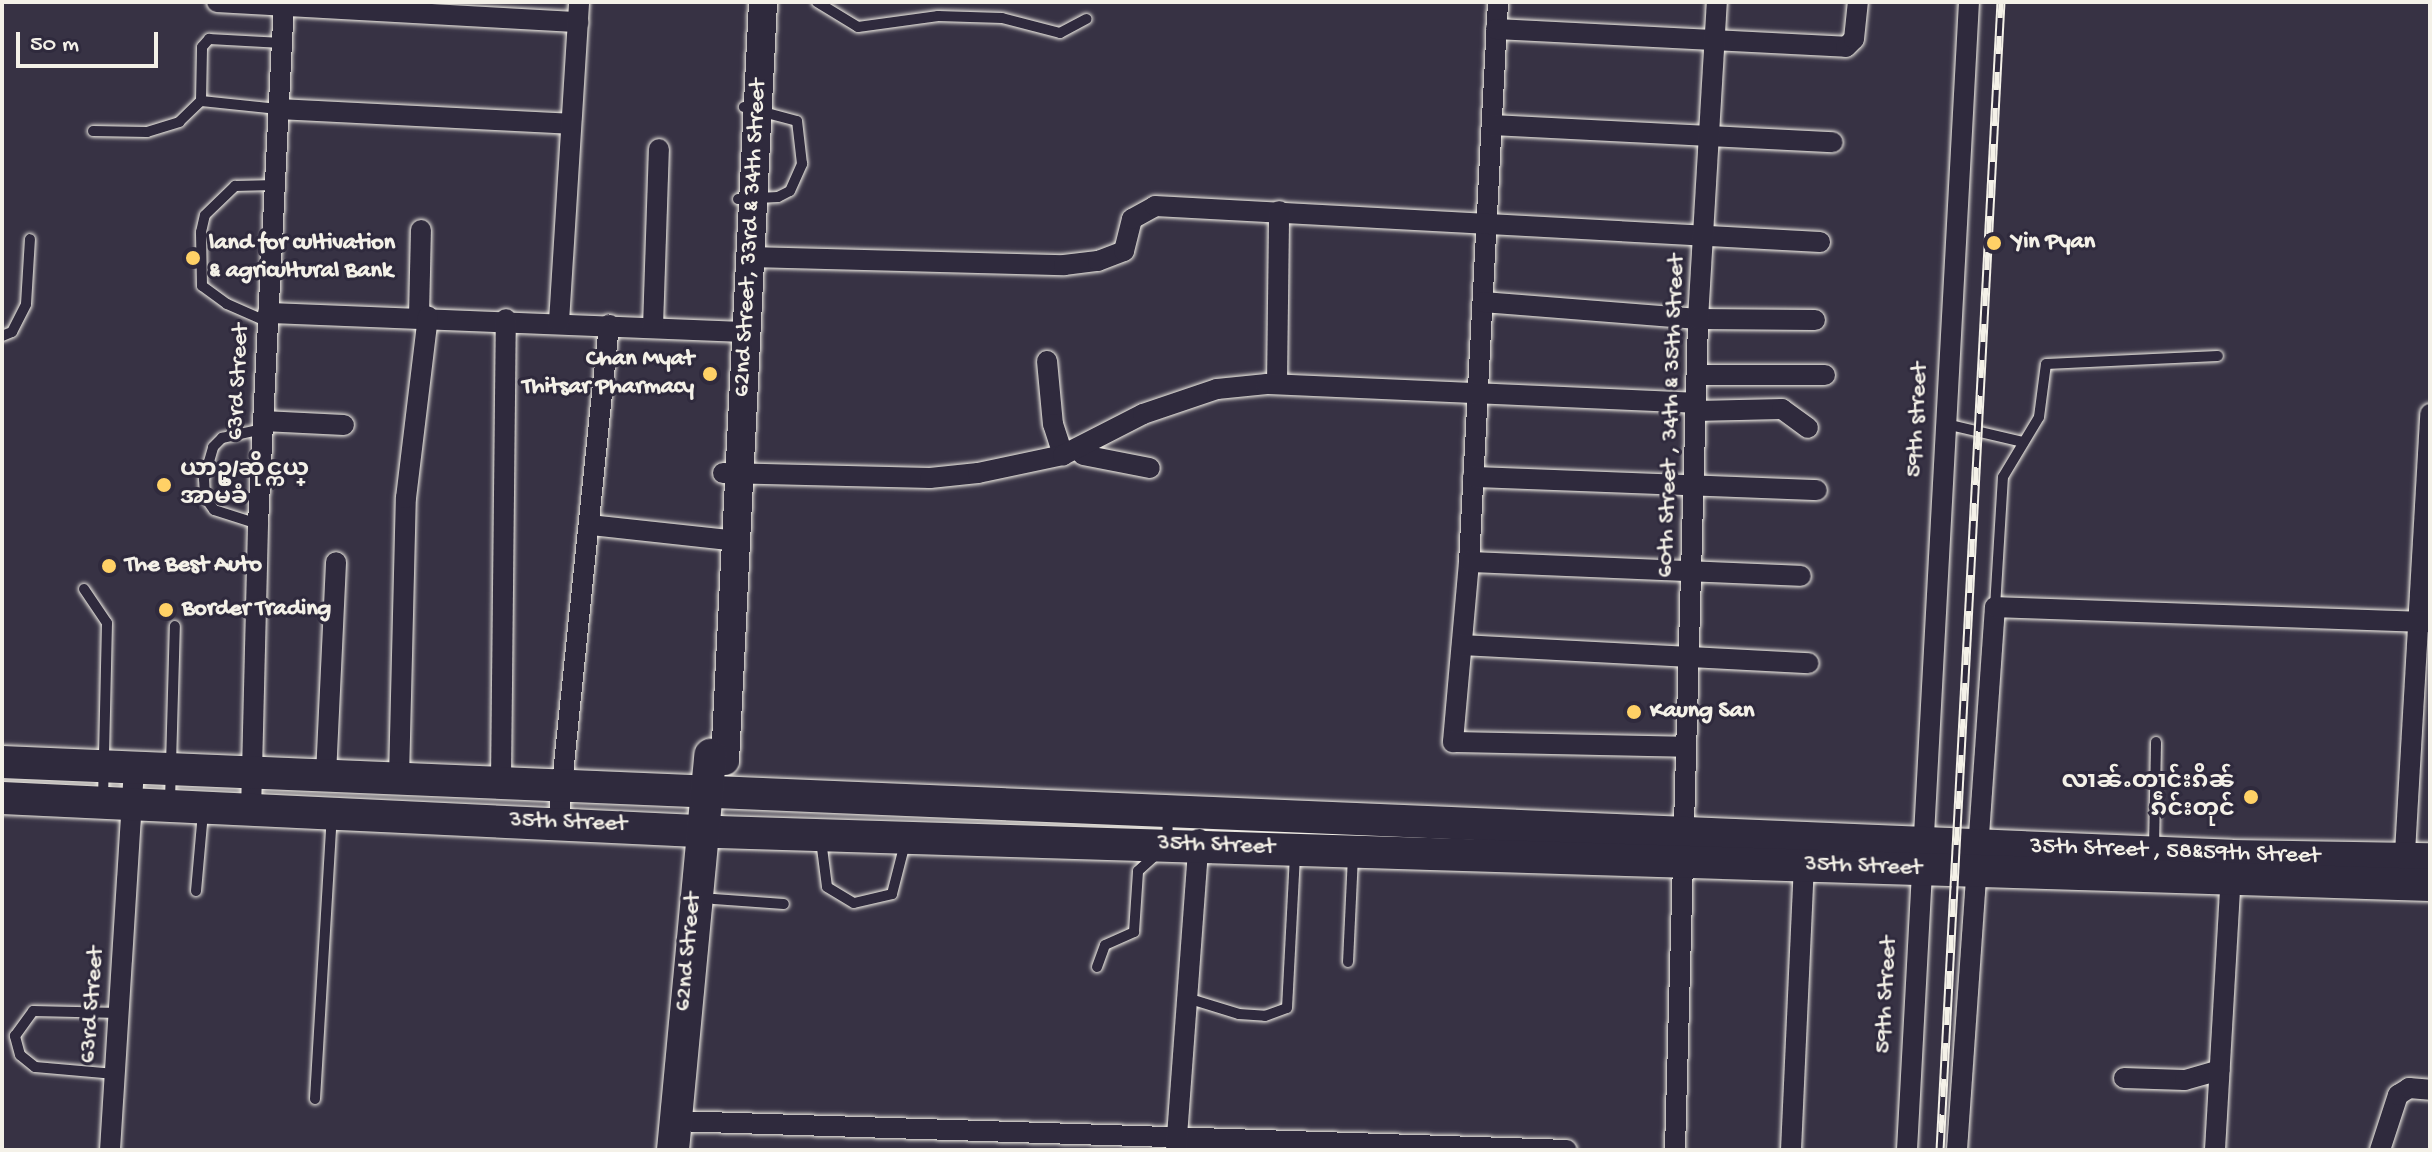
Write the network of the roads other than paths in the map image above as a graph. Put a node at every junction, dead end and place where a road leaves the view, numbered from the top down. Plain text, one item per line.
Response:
1 (217, 2) edge
2 (746, 2) edge
3 (763, 2) edge
4 (817, 2) edge
5 (837, 2) edge
6 (1498, 2) edge
7 (1717, 2) edge
8 (1858, 2) edge
9 (1969, 2) edge
10 (283, 5) edge
11 (579, 12) edge
12 (836, 16) junction
13 (1086, 19) dead end
14 (1496, 29) junction
15 (1715, 41) junction
16 (282, 43) junction
17 (201, 101) junction
18 (751, 108) junction
19 (278, 109) junction
20 (570, 124) junction
21 (1492, 125) junction
22 (93, 131) dead end
23 (1710, 136) junction
24 (1833, 142) dead end
25 (659, 149) dead end
26 (275, 185) junction
27 (746, 199) junction
28 (1279, 211) junction
29 (1488, 220) junction
30 (421, 230) dead end
31 (1706, 236) junction
32 (30, 239) dead end
33 (1820, 242) dead end
34 (750, 257) junction
35 (1483, 302) junction
36 (423, 316) junction
37 (268, 318) junction
38 (506, 319) junction
39 (1698, 319) junction
40 (1815, 320) dead end
41 (559, 322) junction
42 (609, 325) junction
43 (653, 327) junction
44 (739, 331) junction
45 (2, 336) edge
46 (2218, 356) dead end
47 (1047, 361) dead end
48 (1697, 375) junction
49 (1825, 375) dead end
50 (1277, 384) junction
51 (1477, 392) junction
52 (1696, 407) junction
53 (2430, 414) edge
54 (1944, 424) junction
55 (263, 425) junction
56 (344, 425) dead end
57 (1808, 428) dead end
58 (2023, 442) junction
59 (1073, 455) junction
60 (1150, 468) dead end
61 (732, 474) junction
62 (1473, 477) junction
63 (1696, 485) junction
64 (1817, 490) dead end
65 (258, 524) junction
66 (590, 525) junction
67 (727, 540) junction
68 (336, 562) dead end
69 (1469, 562) junction
70 (1693, 571) junction
71 (1801, 576) dead end
72 (84, 589) dead end
73 (1995, 607) junction
74 (2424, 622) edge
75 (175, 626) dead end
76 (1462, 645) junction
77 (1689, 660) junction
78 (1809, 663) dead end
79 (2156, 742) dead end
80 (1686, 747) junction
81 (718, 758) joint
82 (2, 762) edge
83 (120, 766) junction
84 (174, 768) junction
85 (252, 773) junction
86 (326, 775) junction
87 (399, 778) junction
88 (501, 780) junction
89 (561, 787) junction
90 (714, 792) junction
91 (2, 798) edge
92 (117, 803) junction
93 (169, 806) junction
94 (203, 807) junction
95 (251, 812) junction
96 (333, 814) junction
97 (558, 823) junction
98 (1168, 829) junction
99 (710, 831) junction
100 (1200, 831) junction
101 (821, 834) junction
102 (906, 837) junction
103 (1685, 847) junction
104 (1295, 849) junction
105 (1353, 851) junction
106 (2154, 852) junction
107 (1920, 855) junction
108 (1978, 858) junction
109 (1804, 865) junction
110 (2231, 868) junction
111 (2417, 872) edge
112 (196, 891) dead end
113 (714, 899) junction
114 (784, 904) dead end
115 (1348, 962) dead end
116 (1097, 967) dead end
117 (1187, 998) junction
118 (119, 1013) junction
119 (2220, 1070) junction
120 (115, 1074) junction
121 (2124, 1078) dead end
122 (2430, 1090) edge
123 (315, 1099) dead end
124 (685, 1136) edge
125 (1176, 1143) edge
126 (110, 1150) edge
127 (1567, 1150) edge
128 (1675, 1150) edge
129 (1791, 1150) edge
130 (1907, 1150) edge
131 (1957, 1150) edge
132 (2215, 1150) edge
133 (2380, 1150) edge

1 - 10 street
2 - 18 main road, 62nd Street, 33rd & 34th Street
3 - 18 main road, 62nd Street, 33rd & 34th Street
4 - 12 lane
5 - 12 lane
6 - 14 street
7 - 15 street, 60th Street , 34th & 35th Street
8 - 15 street
9 - 54 street, 59th street
10 - 11 street
10 - 16 street, 63rd Street
11 - 20 street
12 - 13 lane
14 - 15 street
14 - 21 street
15 - 23 street, 60th Street , 34th & 35th Street
16 - 17 lane
16 - 19 street, 63rd Street
17 - 19 lane
17 - 22 lane
18 - 27 main road, 62nd Street, 33rd & 34th Street
18 - 27 lane
19 - 20 street
19 - 26 street, 63rd Street
20 - 41 street
21 - 23 street
21 - 29 street
23 - 24 street
23 - 31 street, 60th Street , 34th & 35th Street
25 - 43 street
26 - 37 street, 63rd Street
26 - 37 lane
27 - 34 main road, 62nd Street, 33rd & 34th Street
27 - 44 main road, 62nd Street, 33rd & 34th Street
28 - 29 street
28 - 34 street
28 - 50 street
29 - 31 street
29 - 35 street
30 - 36 street
31 - 33 street
31 - 39 street, 60th Street , 34th & 35th Street
32 - 45 lane
34 - 44 main road, 62nd Street, 33rd & 34th Street
35 - 39 street
35 - 51 street
36 - 37 street
36 - 38 street
36 - 87 street
37 - 55 street, 63rd Street
38 - 41 street
38 - 88 street
39 - 40 street
39 - 48 street, 60th Street , 34th & 35th Street
41 - 42 street
42 - 43 street
42 - 66 street
43 - 44 street
44 - 61 main road, 62nd Street, 33rd & 34th Street
46 - 58 lane
47 - 59 street
48 - 49 street
48 - 52 street, 60th Street , 34th & 35th Street
50 - 51 street
50 - 59 street
51 - 52 street
51 - 62 street
52 - 57 street
52 - 63 street, 60th Street , 34th & 35th Street
53 - 74 street
54 - 58 lane
54 - 107 street, 59th street
55 - 56 street
55 - 65 street, 63rd Street
55 - 65 lane
58 - 73 lane
59 - 60 street
59 - 61 street
61 - 67 main road, 62nd Street, 33rd & 34th Street
62 - 63 street
62 - 69 street
63 - 64 street
63 - 70 street, 60th Street , 34th & 35th Street
65 - 85 street, 63rd Street
66 - 67 street
66 - 89 street
67 - 81 main road, 62nd Street, 33rd & 34th Street
68 - 86 street
69 - 70 street
69 - 76 street
70 - 71 street
70 - 77 street, 60th Street , 34th & 35th Street
72 - 83 lane
73 - 74 street
73 - 108 street
74 - 111 street
75 - 84 lane
76 - 77 street
76 - 80 street
77 - 78 street
77 - 80 street, 60th Street , 34th & 35th Street
79 - 106 lane
80 - 103 street, 60th Street , 34th & 35th Street
81 - 90 main road, 62nd Street
82 - 83 main road, 35th Street
83 - 84 main road, 35th Street
83 - 92 street, 63rd Street
83 - 92 lane
84 - 85 main road, 35th Street
84 - 93 lane
85 - 86 main road, 35th Street
85 - 95 street, 63rd Street
86 - 87 main road, 35th Street
87 - 88 main road, 35th Street
88 - 89 main road, 35th Street
89 - 90 main road, 35th Street
89 - 97 street
90 - 98 main road, 35th Street
90 - 99 main road, 62nd Street
91 - 92 main road, 35th Street
92 - 93 main road, 35th Street
92 - 118 street, 63rd Street
93 - 94 main road, 35th Street
94 - 95 main road, 35th Street
94 - 112 lane
95 - 96 main road, 35th Street
96 - 97 main road, 35th Street
96 - 123 lane
97 - 99 main road, 35th Street
98 - 100 main road, 35th Street
98 - 102 main road, 35th Street
98 - 116 lane
99 - 101 main road, 35th Street
99 - 113 main road, 62nd Street
99 - 124 main road, 62nd Street
100 - 103 main road, 35th Street
100 - 104 main road, 35th Street
100 - 117 street
101 - 102 main road, 35th Street
101 - 102 lane
103 - 105 main road, 35th Street
103 - 107 main road
103 - 109 main road, 35th Street
103 - 128 street, 60th Street , 34th & 35th Street
104 - 105 main road, 35th Street
104 - 117 lane
105 - 115 lane
106 - 108 main road, 35th Street , 58&59th Street
106 - 110 main road, 35th Street , 58&59th Street
107 - 108 main road, 35th Street
107 - 109 main road, 35th Street
107 - 130 street, 59th Street
108 - 110 main road, 35th Street
108 - 131 street
109 - 129 street
110 - 111 main road, 35th Street
110 - 119 street
113 - 114 lane
113 - 124 main road, 62nd Street
117 - 125 street
118 - 120 street, 63rd Street
118 - 120 lane
119 - 121 street
119 - 132 street
120 - 126 street, 63rd Street
122 - 133 street
124 - 125 street
125 - 127 street

